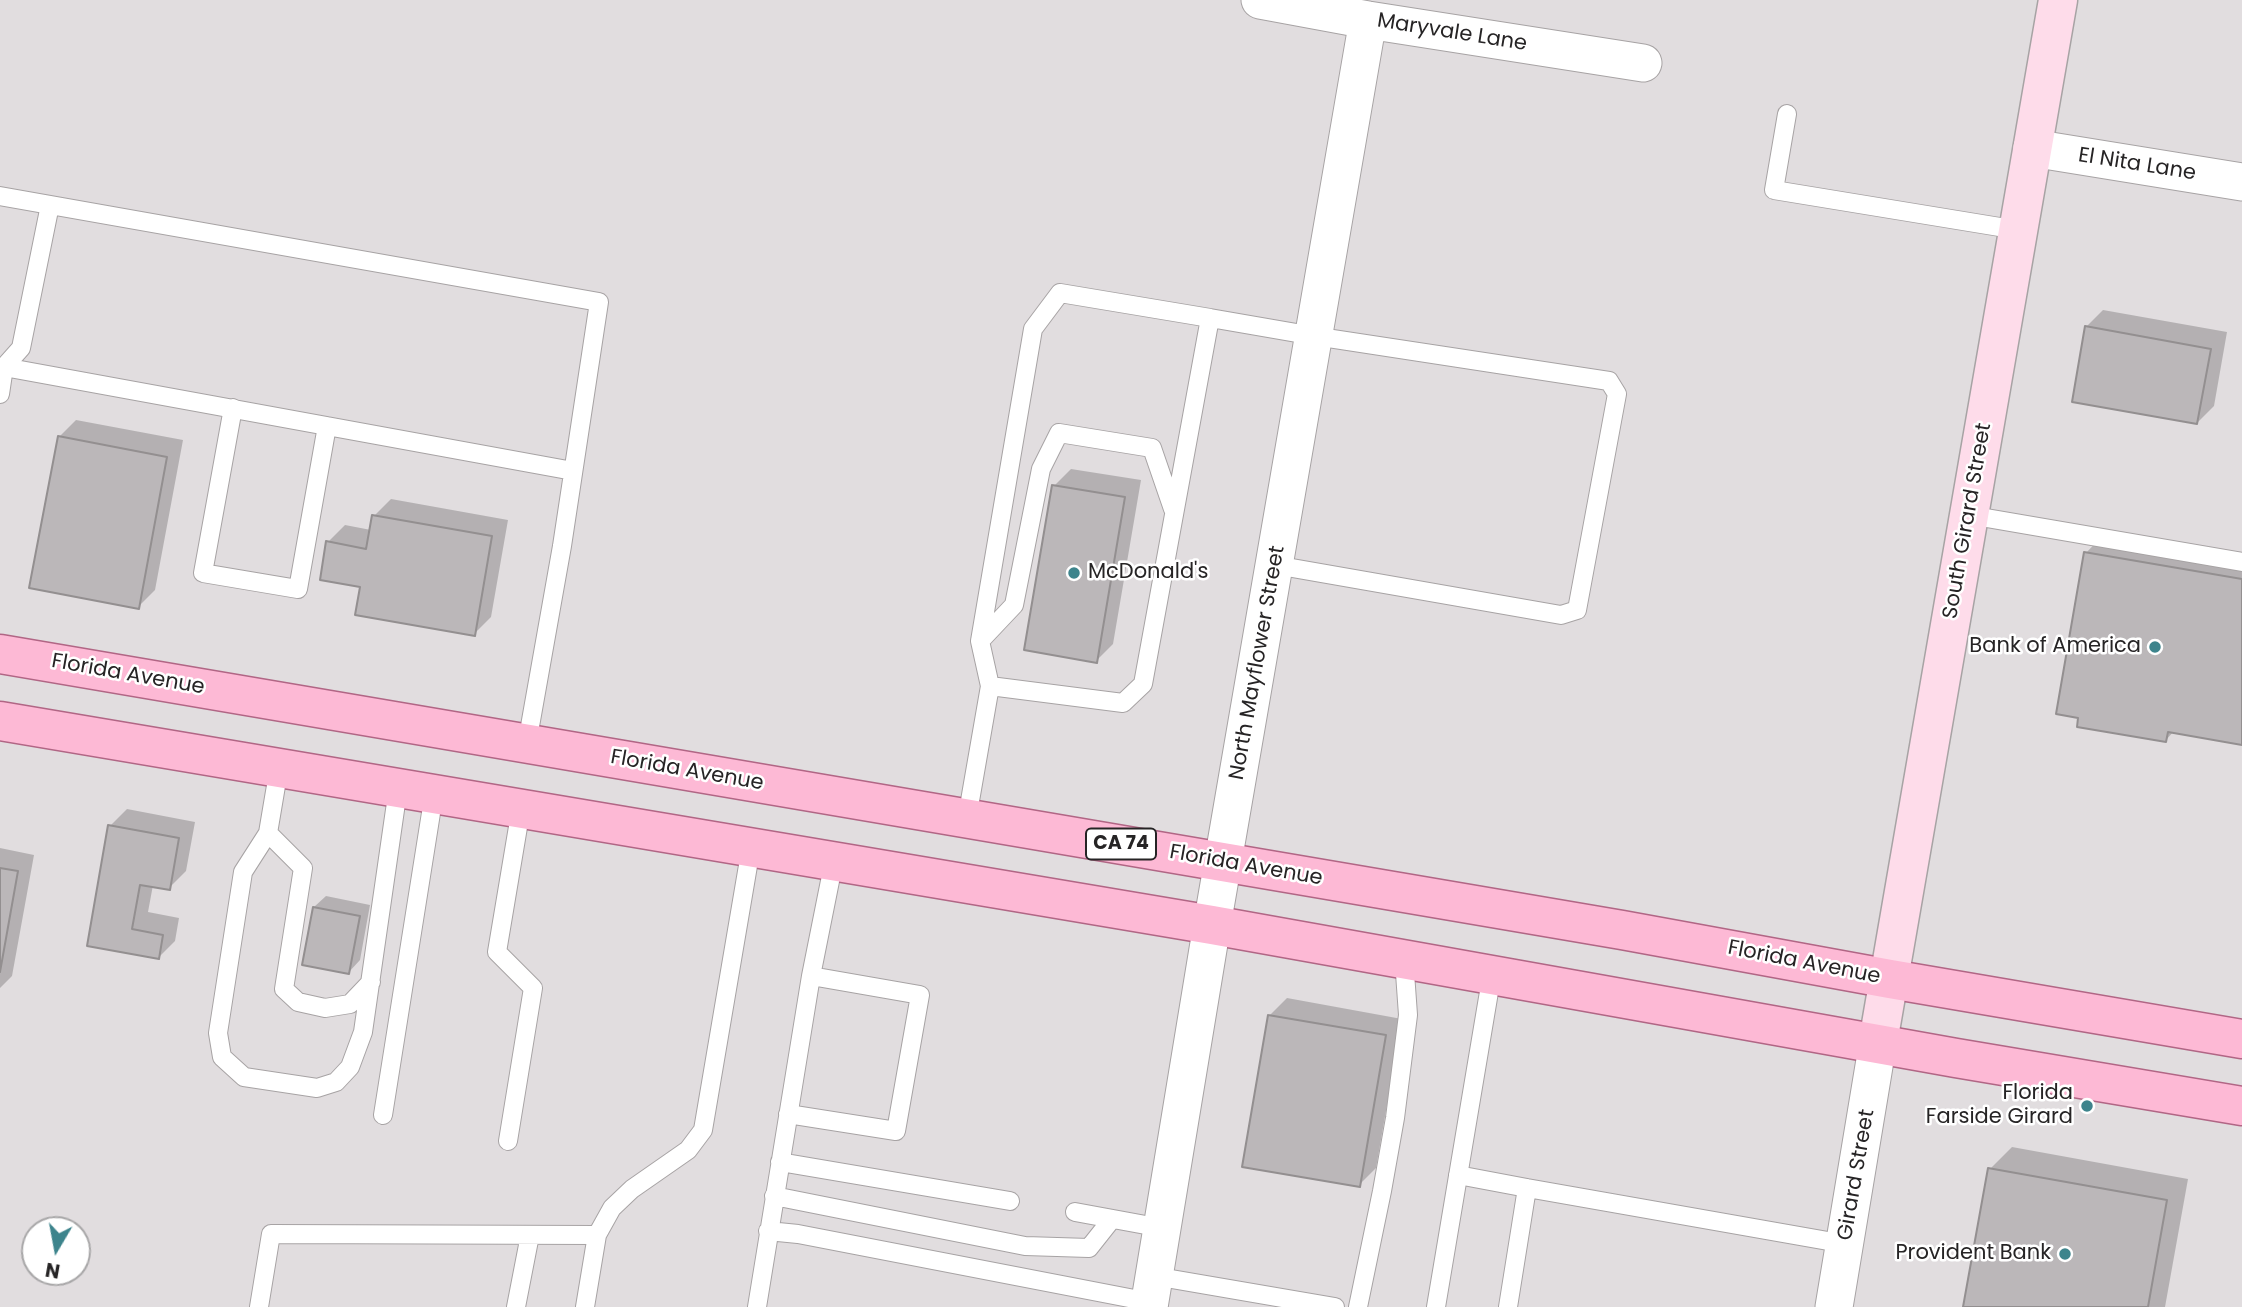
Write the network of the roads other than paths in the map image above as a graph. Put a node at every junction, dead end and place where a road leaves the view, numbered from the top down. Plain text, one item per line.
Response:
1 (1260, 0) edge
2 (2058, 0) edge
3 (1368, 20) junction
4 (1643, 63) dead end
5 (1787, 114) dead end
6 (2032, 148) junction
7 (2242, 182) edge
8 (0, 197) edge
9 (50, 205) junction
10 (2018, 230) junction
11 (1210, 318) junction
12 (1314, 336) junction
13 (2, 367) edge
14 (0, 394) edge
15 (233, 408) junction
16 (327, 426) junction
17 (573, 471) junction
18 (1175, 513) junction
19 (1969, 515) junction
20 (2242, 562) edge
21 (1275, 565) junction
22 (980, 641) junction
23 (0, 654) edge
24 (990, 686) junction
25 (0, 721) edge
26 (527, 743) junction
27 (279, 768) junction
28 (416, 791) junction
29 (521, 809) junction
30 (967, 818) junction
31 (268, 832) junction
32 (751, 848) junction
33 (834, 861) junction
34 (1223, 862) junction
35 (1212, 925) junction
36 (1404, 959) junction
37 (1492, 974) junction
38 (811, 975) junction
39 (1889, 979) junction
40 (371, 982) junction
41 (2242, 1039) edge
42 (1878, 1042) junction
43 (2242, 1106) edge
44 (788, 1114) junction
45 (383, 1115) dead end
46 (508, 1141) dead end
47 (780, 1162) junction
48 (1458, 1175) junction
49 (1527, 1188) junction
50 (774, 1196) junction
51 (1010, 1201) dead end
52 (1075, 1212) dead end
53 (1112, 1219) junction
54 (1162, 1228) junction
55 (768, 1231) junction
56 (530, 1235) junction
57 (597, 1235) junction
58 (1845, 1244) junction
59 (1151, 1295) edge
60 (259, 1307) edge
61 (516, 1307) edge
62 (585, 1307) edge
63 (757, 1307) edge
64 (1335, 1307) edge
65 (1358, 1307) edge
66 (1436, 1307) edge
67 (1508, 1307) edge
68 (1834, 1307) edge

1 - 3 street, Maryvale Lane
2 - 6 street, South Girard Street
3 - 4 street, Maryvale Lane
3 - 12 street, North Mayflower Street
5 - 10 lane
6 - 7 street, El Nita Lane
6 - 10 street, South Girard Street
8 - 9 lane
9 - 13 lane
9 - 17 lane
10 - 19 street, South Girard Street
11 - 12 lane
11 - 18 lane
11 - 22 lane
12 - 21 street, North Mayflower Street
12 - 21 lane
13 - 14 lane
13 - 15 lane
15 - 16 lane
15 - 16 lane
16 - 17 lane
17 - 26 lane
18 - 22 lane
18 - 24 lane
19 - 20 lane
19 - 39 street, South Girard Street
21 - 34 street, North Mayflower Street
22 - 24 lane
23 - 26 main road, Florida Avenue / CA 74
24 - 30 lane
25 - 27 main road
26 - 30 main road, Florida Avenue / CA 74
27 - 28 main road
27 - 31 lane
28 - 29 main road
28 - 40 lane
28 - 45 lane
29 - 32 main road
29 - 46 lane
30 - 34 main road, Florida Avenue / CA 74
31 - 40 lane
31 - 40 lane
32 - 33 main road
32 - 57 lane
33 - 35 main road
33 - 38 lane
34 - 35 street, North Mayflower Street
34 - 39 main road, Florida Avenue / CA 74
35 - 36 main road
35 - 54 street, North Mayflower Street
36 - 37 main road
36 - 65 lane
37 - 42 main road
37 - 48 lane
38 - 44 lane
38 - 44 lane
39 - 41 main road, Florida Avenue / CA 74
39 - 42 street, South Girard Street
42 - 43 main road
42 - 58 street, Girard Street
44 - 47 lane
47 - 50 lane
47 - 51 lane
48 - 49 lane
48 - 66 lane
49 - 58 lane
49 - 67 lane
50 - 53 lane
50 - 55 lane
52 - 53 lane
53 - 54 lane
54 - 59 street, North Mayflower Street
55 - 59 lane
55 - 63 lane
56 - 57 lane
56 - 60 lane
56 - 61 lane
57 - 62 lane
58 - 68 street, Girard Street
59 - 64 lane

